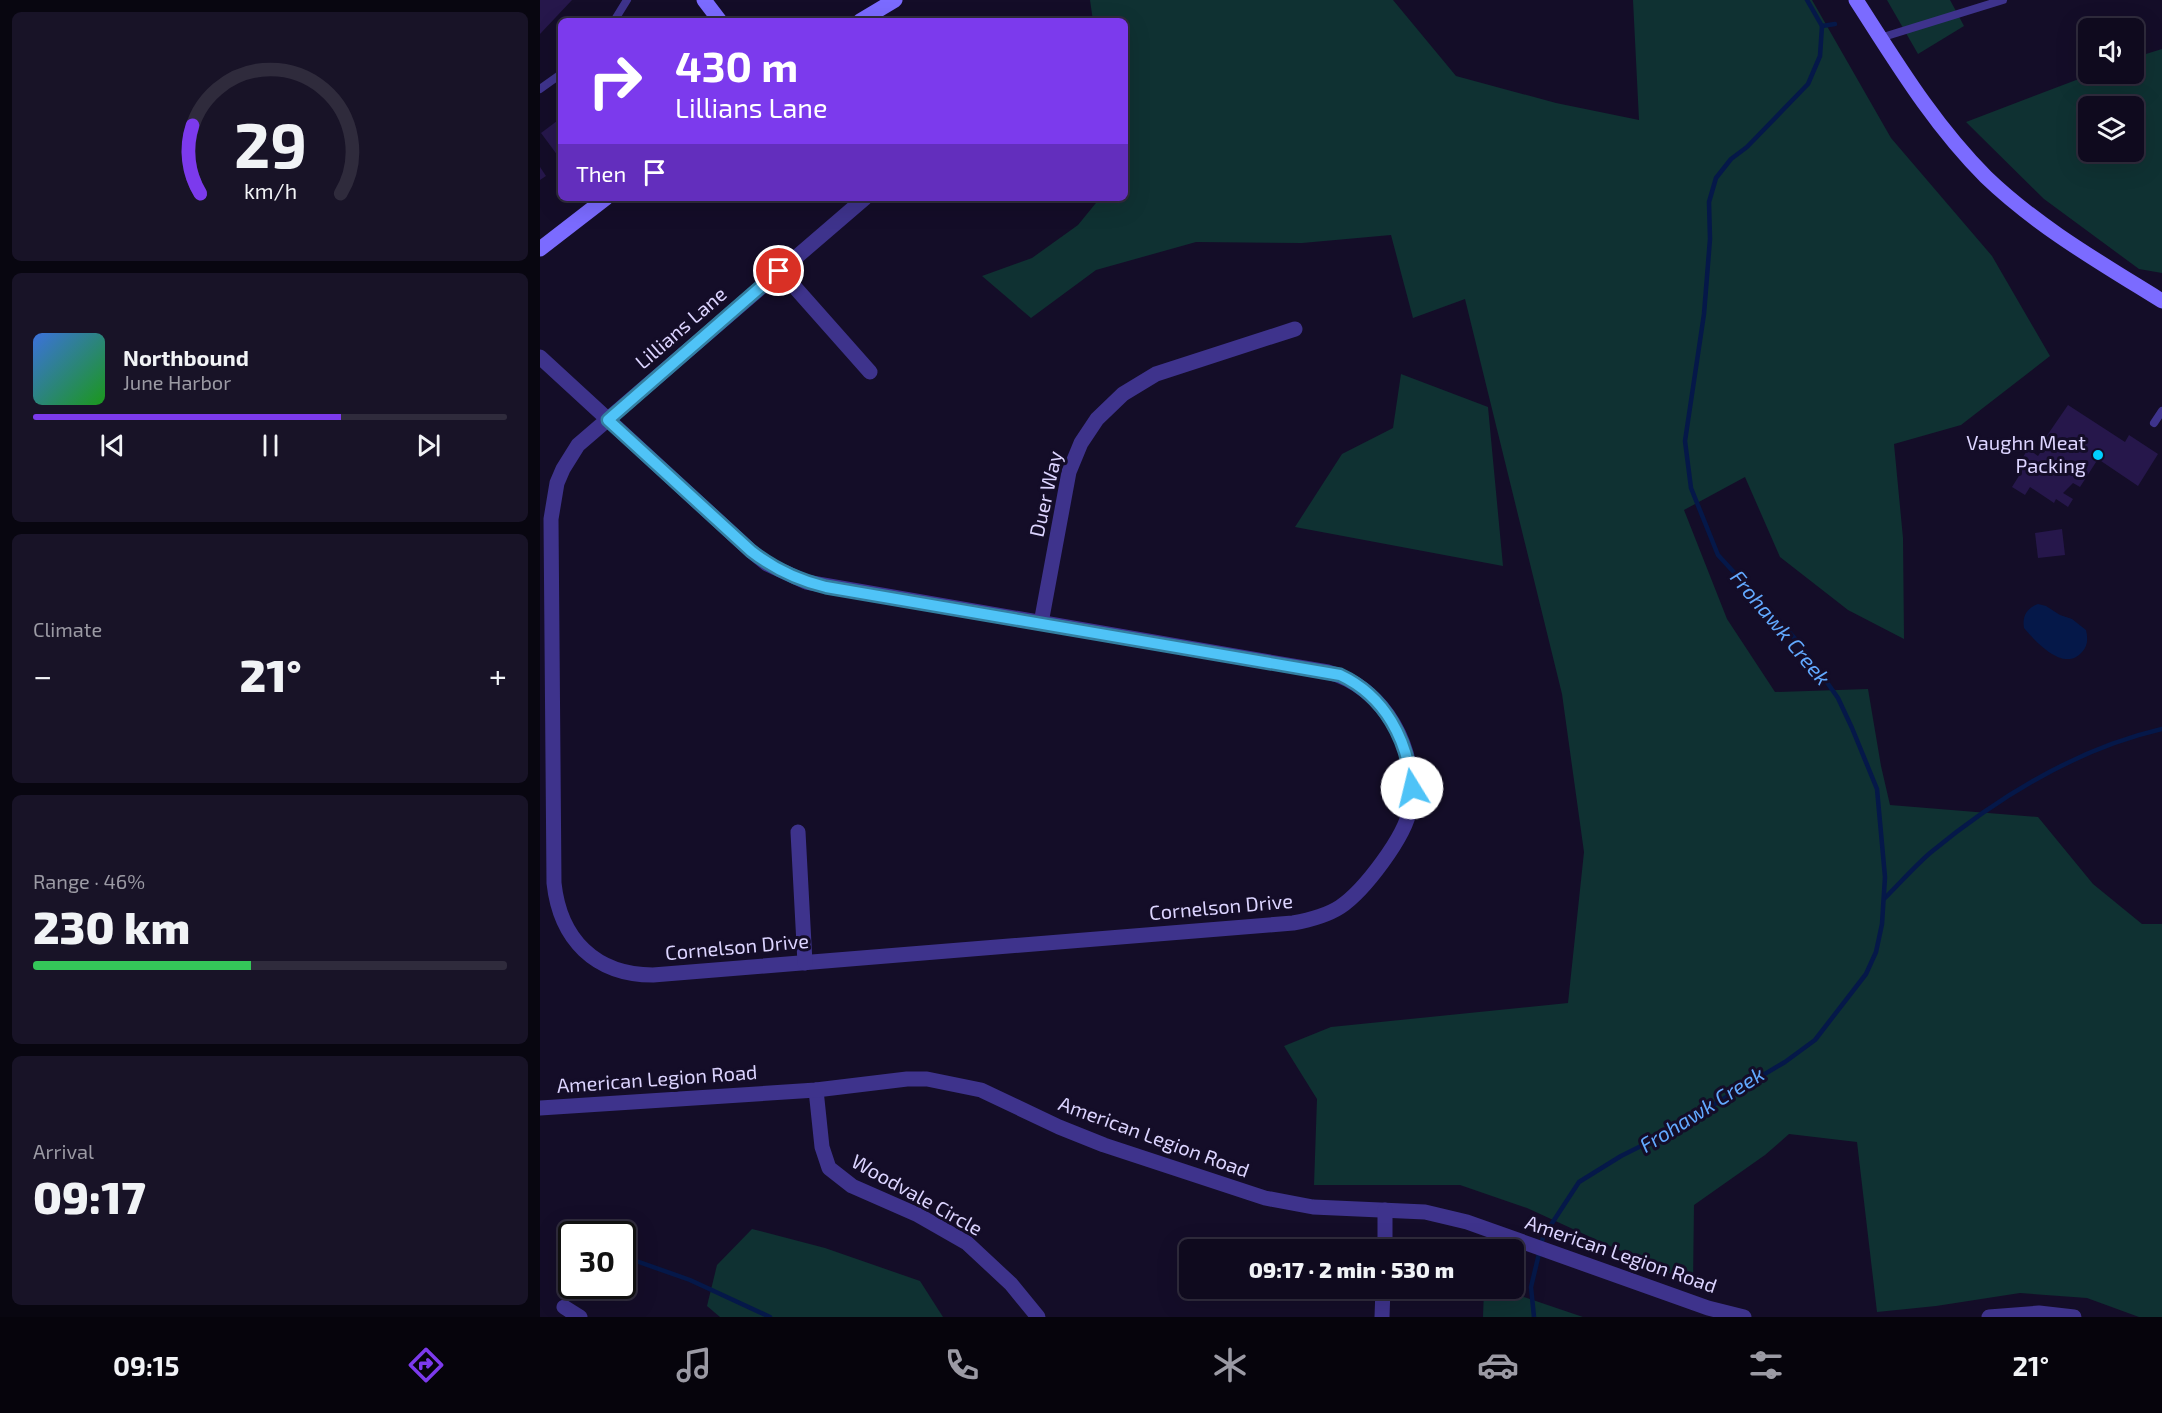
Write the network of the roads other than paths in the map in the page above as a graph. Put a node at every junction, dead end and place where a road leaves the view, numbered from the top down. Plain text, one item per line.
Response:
1 (627, 0) edge
2 (704, 0) edge
3 (895, 0) edge
4 (1856, 0) edge
5 (2003, 0) edge
6 (616, 18) edge
7 (718, 18) edge
8 (865, 18) edge
9 (1880, 38) junction
10 (558, 76) edge
11 (540, 89) edge
12 (602, 201) edge
13 (861, 201) edge
14 (540, 249) edge
15 (779, 271) junction
16 (2162, 301) edge
17 (1295, 329) dead end
18 (540, 357) edge
19 (870, 372) dead end
20 (2162, 411) edge
21 (608, 420) junction
22 (2154, 423) dead end
23 (1041, 623) junction
24 (798, 832) dead end
25 (805, 963) junction
26 (816, 1090) junction
27 (540, 1108) edge
28 (1385, 1210) junction
29 (1385, 1239) edge
30 (1383, 1299) edge
31 (564, 1307) dead end
32 (580, 1317) edge
33 (1038, 1317) edge
34 (1382, 1317) edge
35 (1744, 1317) edge
36 (1989, 1317) edge
37 (2074, 1317) edge

1 - 6 lane
2 - 7 street
3 - 8 street
4 - 9 street
5 - 9 lane
9 - 16 street
10 - 11 lane
12 - 14 street
13 - 15 street, Lillians Lane
15 - 19 street
15 - 21 street, Lillians Lane
17 - 23 street, Duer Way
18 - 21 street, Cornelson Drive
20 - 22 lane
21 - 23 street, Cornelson Drive
21 - 25 street, Cornelson Drive
23 - 25 street, Cornelson Drive
24 - 25 street
26 - 27 street, American Legion Road
26 - 28 street, American Legion Road
26 - 33 street, Woodvale Circle
28 - 29 street
28 - 35 street, American Legion Road
30 - 34 street
31 - 32 street
36 - 37 street

